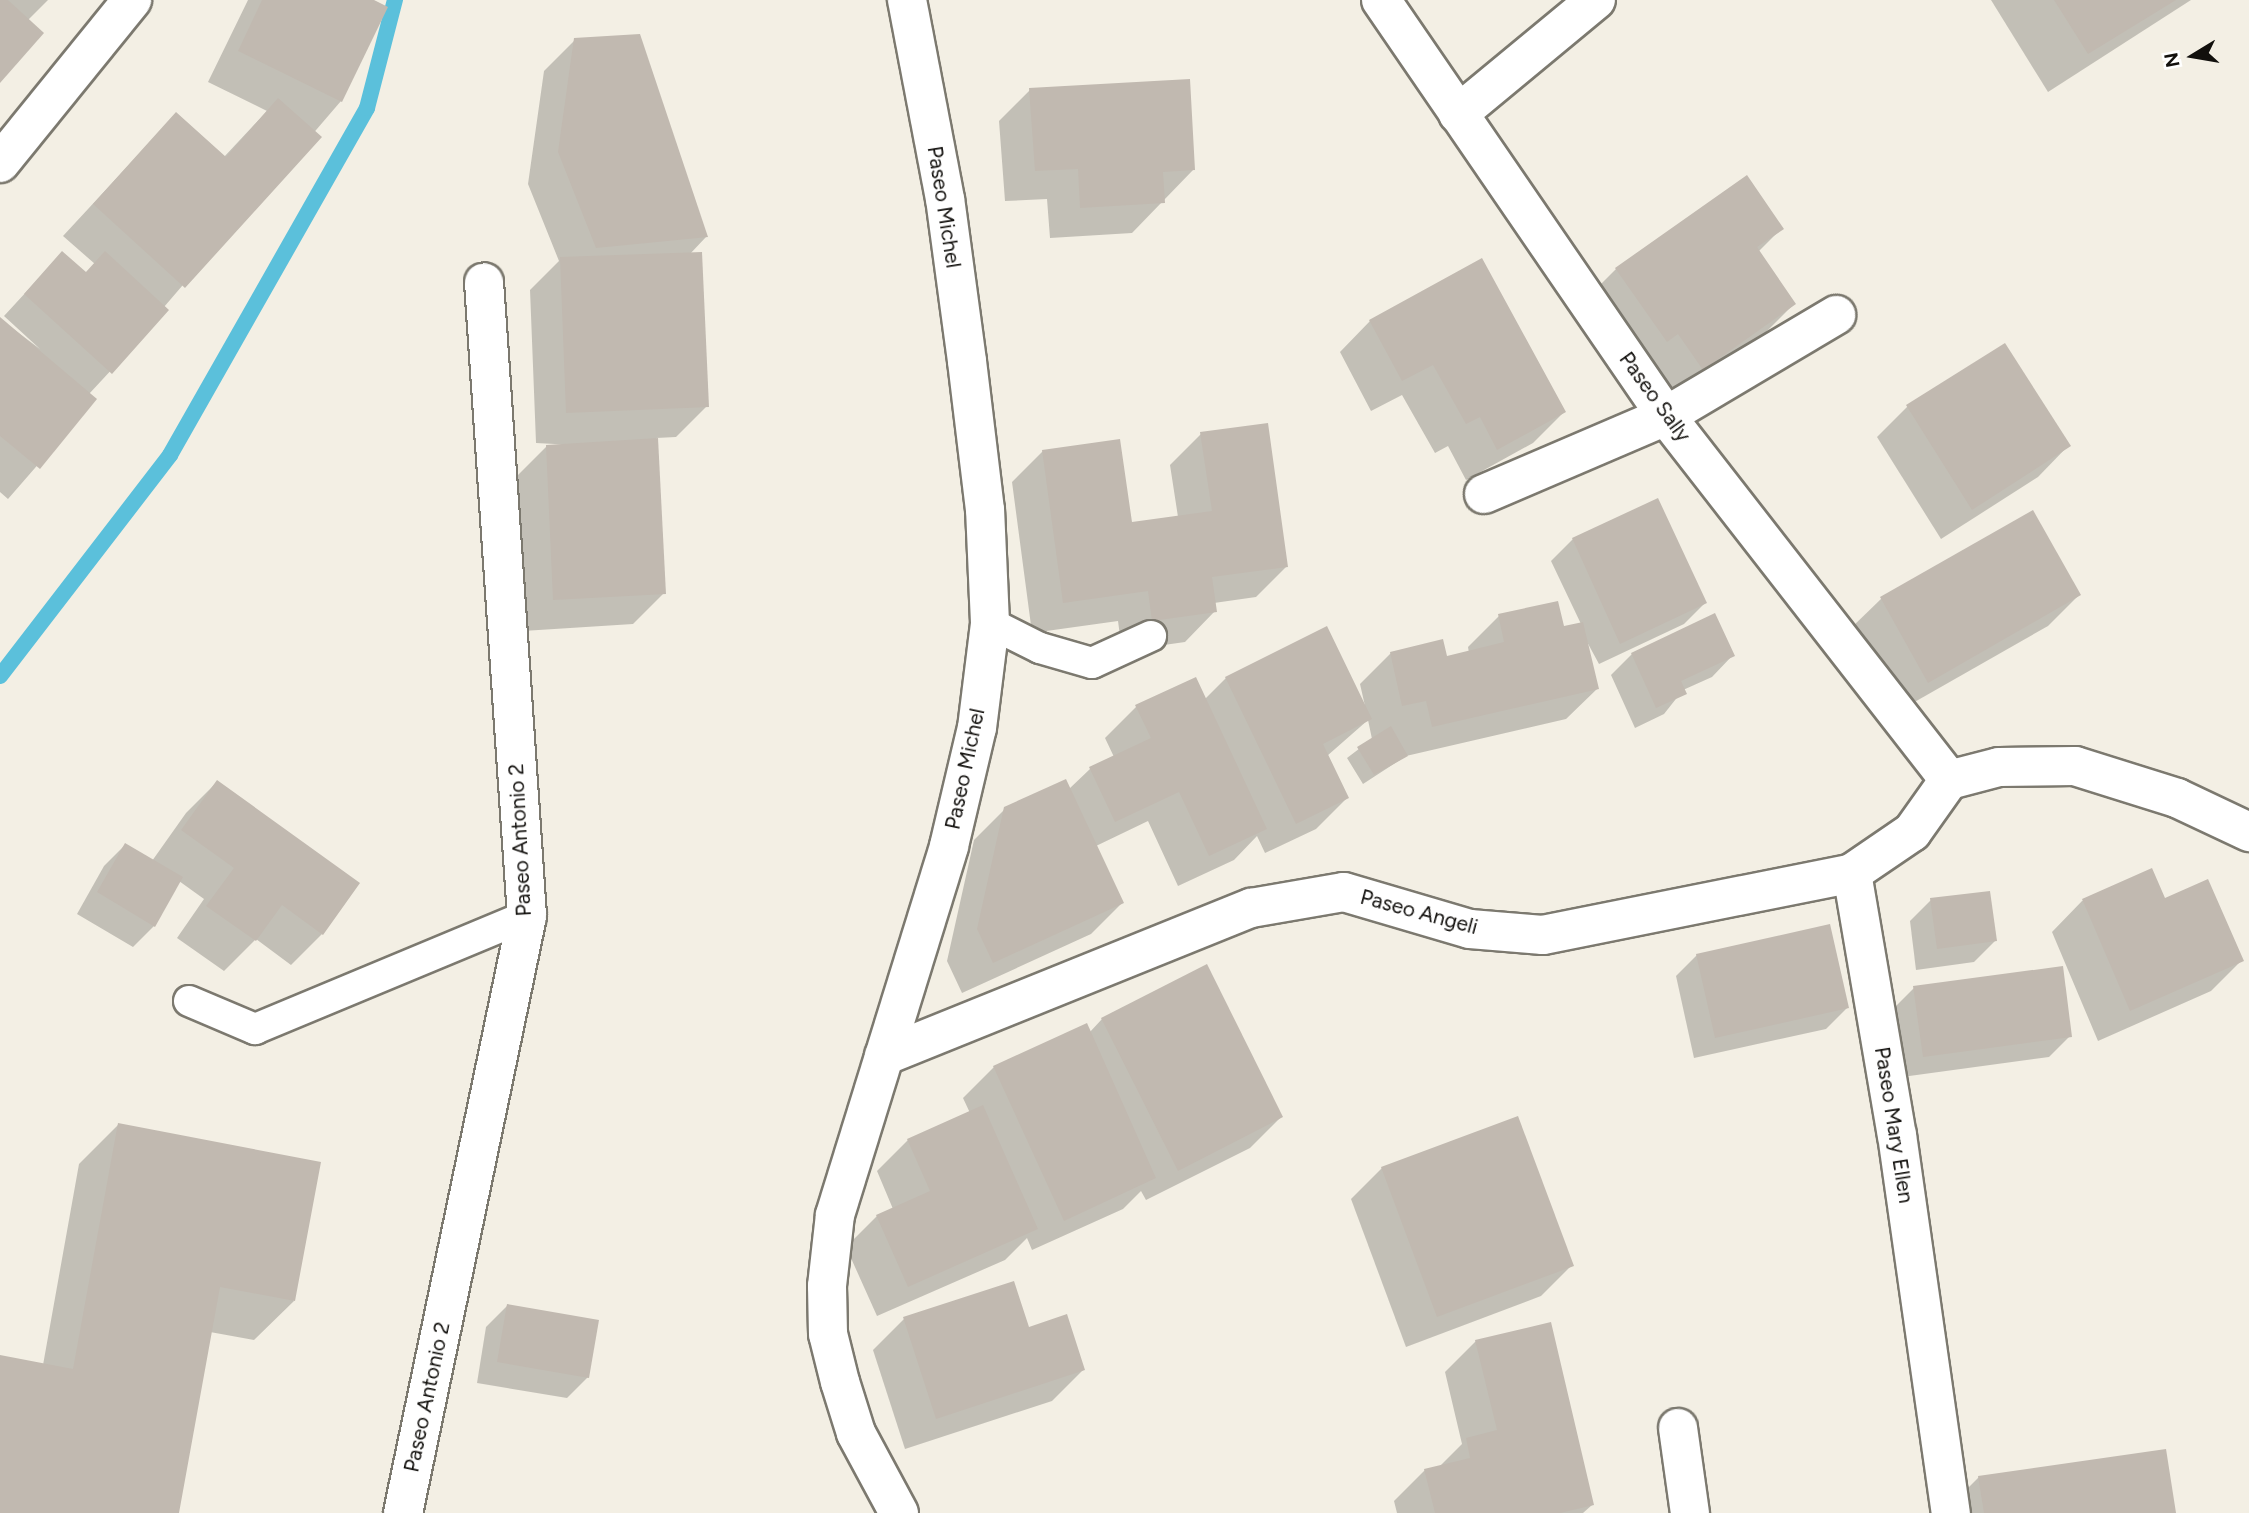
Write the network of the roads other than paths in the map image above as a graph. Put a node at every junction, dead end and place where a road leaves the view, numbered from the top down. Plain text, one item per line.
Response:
1 (132, 0) edge
2 (907, 0) edge
3 (1381, 0) edge
4 (1596, 0) edge
5 (1458, 114) junction
6 (0, 163) edge
7 (484, 282) dead end
8 (1836, 315) dead end
9 (1666, 416) junction
10 (1484, 494) dead end
11 (990, 623) junction
12 (1151, 636) dead end
13 (1949, 780) junction
14 (2249, 832) edge
15 (1852, 873) junction
16 (527, 916) junction
17 (189, 1001) dead end
18 (884, 1056) junction
19 (1678, 1428) dead end
20 (403, 1513) edge
21 (899, 1513) edge
22 (1690, 1513) edge
23 (1951, 1513) edge

1 - 6 street
2 - 11 street, Paseo Michel
3 - 5 street, Paseo Sally
4 - 5 street
5 - 9 street, Paseo Sally
7 - 16 street, Paseo Antonio 2
8 - 9 street
9 - 10 street
9 - 13 street, Paseo Sally
11 - 12 lane
11 - 18 street, Paseo Michel
13 - 14 street
13 - 15 street
15 - 18 street, Paseo Angeli
15 - 23 street, Paseo Mary Ellen
16 - 17 lane
16 - 20 street, Paseo Antonio 2
18 - 21 street, Paseo Michel
19 - 22 street

